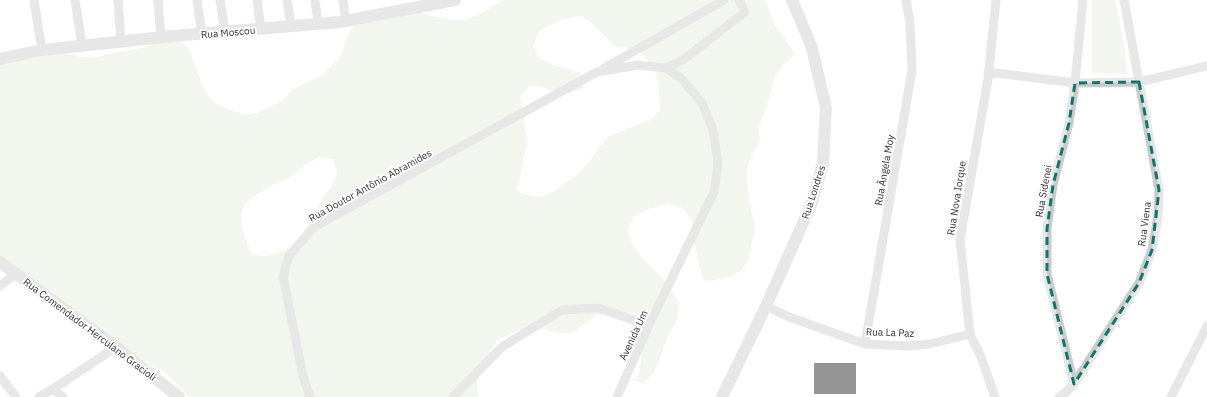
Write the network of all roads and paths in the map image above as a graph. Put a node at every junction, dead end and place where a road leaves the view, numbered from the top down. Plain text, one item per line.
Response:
1 (34, 0) edge
2 (75, 0) edge
3 (118, 0) edge
4 (158, 0) edge
5 (197, 0) edge
6 (220, 0) edge
7 (257, 0) edge
8 (287, 0) edge
9 (315, 0) edge
10 (343, 0) edge
11 (455, 0) edge
12 (724, 0) edge
13 (739, 0) edge
14 (792, 0) edge
15 (906, 0) edge
16 (996, 0) edge
17 (1083, 0) edge
18 (1124, 0) edge
19 (346, 21) junction
20 (318, 24) junction
21 (291, 26) junction
22 (261, 29) junction
23 (226, 32) junction
24 (202, 34) junction
25 (161, 37) junction
26 (121, 41) junction
27 (82, 45) junction
28 (42, 50) junction
29 (0, 59) edge
30 (1207, 66) edge
31 (666, 68) junction
32 (597, 72) junction
33 (988, 72) junction
34 (1139, 82) junction
35 (1075, 84) junction
36 (0, 262) edge
37 (16, 273) junction
38 (670, 282) joint
39 (0, 286) edge
40 (766, 306) junction
41 (649, 325) junction
42 (1207, 326) edge
43 (970, 334) junction
44 (866, 344) junction
45 (116, 347) junction
46 (0, 376) edge
47 (1074, 384) junction
48 (53, 389) junction
49 (16, 397) edge
50 (39, 397) edge
51 (63, 397) edge
52 (179, 397) edge
53 (310, 397) edge
54 (452, 397) edge
55 (617, 397) edge
56 (722, 397) edge
57 (995, 397) edge
58 (1059, 397) edge
59 (1171, 397) edge

1 - 28 street
2 - 27 street
3 - 26 street
4 - 25 street
5 - 24 street
6 - 23 street
7 - 22 street
8 - 21 street
9 - 20 street
10 - 19 street
11 - 19 street, Rua Moscou
12 - 32 street, Rua Doutor Antônio Abramides
13 - 31 street
14 - 40 street, Rua Londres
15 - 44 street, Rua Ângela Moy
16 - 33 street, Rua Nova Iorque
17 - 35 street, Rua Sidenei
18 - 34 street, Rua Viena
19 - 20 street, Rua Moscou
20 - 21 street, Rua Moscou
21 - 22 street, Rua Moscou
22 - 23 street, Rua Moscou
23 - 24 street, Rua Moscou
24 - 25 street, Rua Moscou
25 - 26 street, Rua Moscou
26 - 27 street, Rua Moscou
27 - 28 street, Rua Moscou
28 - 29 street, Rua Moscou
30 - 34 street
31 - 32 street, Rua Doutor Antônio Abramides
31 - 38 street, Rua Doutor Antônio Abramides
32 - 53 street, Rua Doutor Antônio Abramides
33 - 35 street
33 - 43 street, Rua Nova Iorque
34 - 35 street
34 - 47 street, Rua Viena
35 - 47 street, Rua Sidenei
36 - 37 street, Rua Comendador Herculano Gracioli
37 - 39 street
37 - 45 street, Rua Comendador Herculano Gracioli
38 - 41 street, Avenida Um
40 - 44 street, Rua La Paz
40 - 56 street, Rua Londres
41 - 54 street
41 - 55 street, Avenida Um
42 - 59 street
43 - 44 street, Rua La Paz
43 - 57 street, Rua Nova Iorque
45 - 48 street
45 - 52 street, Rua Comendador Herculano Gracioli
46 - 49 street
47 - 58 street, Rua Viena
48 - 50 street
48 - 51 street

